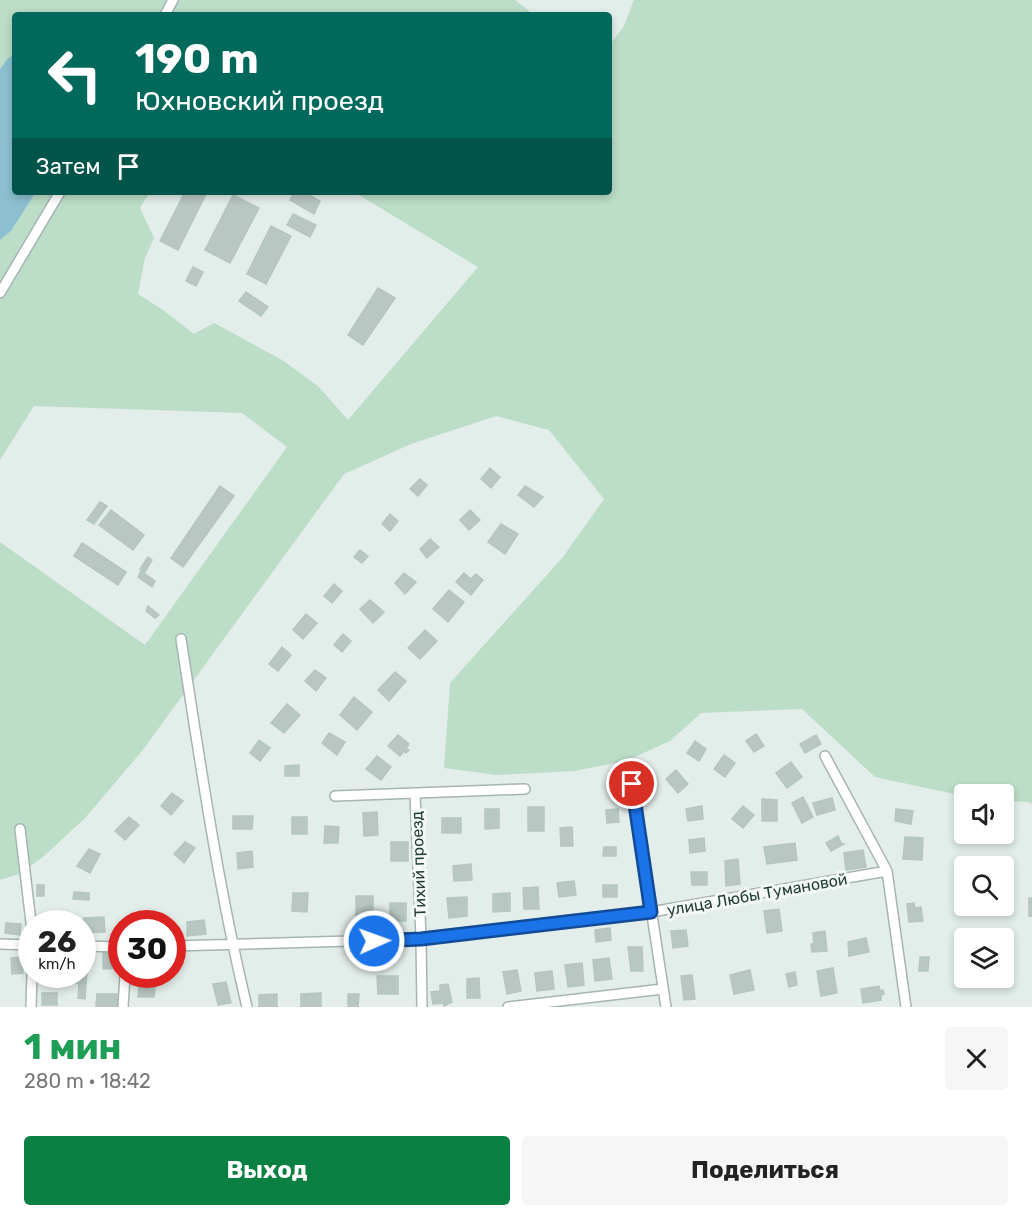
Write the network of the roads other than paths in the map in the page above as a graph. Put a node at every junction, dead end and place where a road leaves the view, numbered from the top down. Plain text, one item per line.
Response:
1 (58, 195) edge
2 (0, 293) edge
3 (181, 639) dead end
4 (825, 756) dead end
5 (632, 784) dead end
6 (525, 789) dead end
7 (415, 793) junction
8 (335, 796) dead end
9 (20, 829) dead end
10 (887, 871) junction
11 (30, 910) edge
12 (651, 912) junction
13 (421, 939) junction
14 (0, 944) edge
15 (18, 945) edge
16 (232, 945) junction
17 (186, 946) edge
18 (32, 988) edge
19 (124, 988) edge
20 (663, 989) junction
21 (31, 1007) edge
22 (123, 1007) edge
23 (247, 1007) edge
24 (422, 1007) edge
25 (508, 1007) edge
26 (666, 1007) edge
27 (906, 1007) edge

1 - 2 street
3 - 16 street
4 - 10 street
5 - 12 street
6 - 7 street
7 - 8 street
7 - 13 street, Тихий проезд
9 - 11 street
10 - 12 street, улица Любы Тумановой
10 - 27 street
12 - 13 street, улица Любы Тумановой
12 - 20 street
13 - 16 street, улица Любы Тумановой
13 - 24 street, Тихий проезд
14 - 15 street
16 - 17 street, улица Любы Тумановой
16 - 23 street
18 - 21 street
19 - 22 street
20 - 25 street
20 - 26 street

